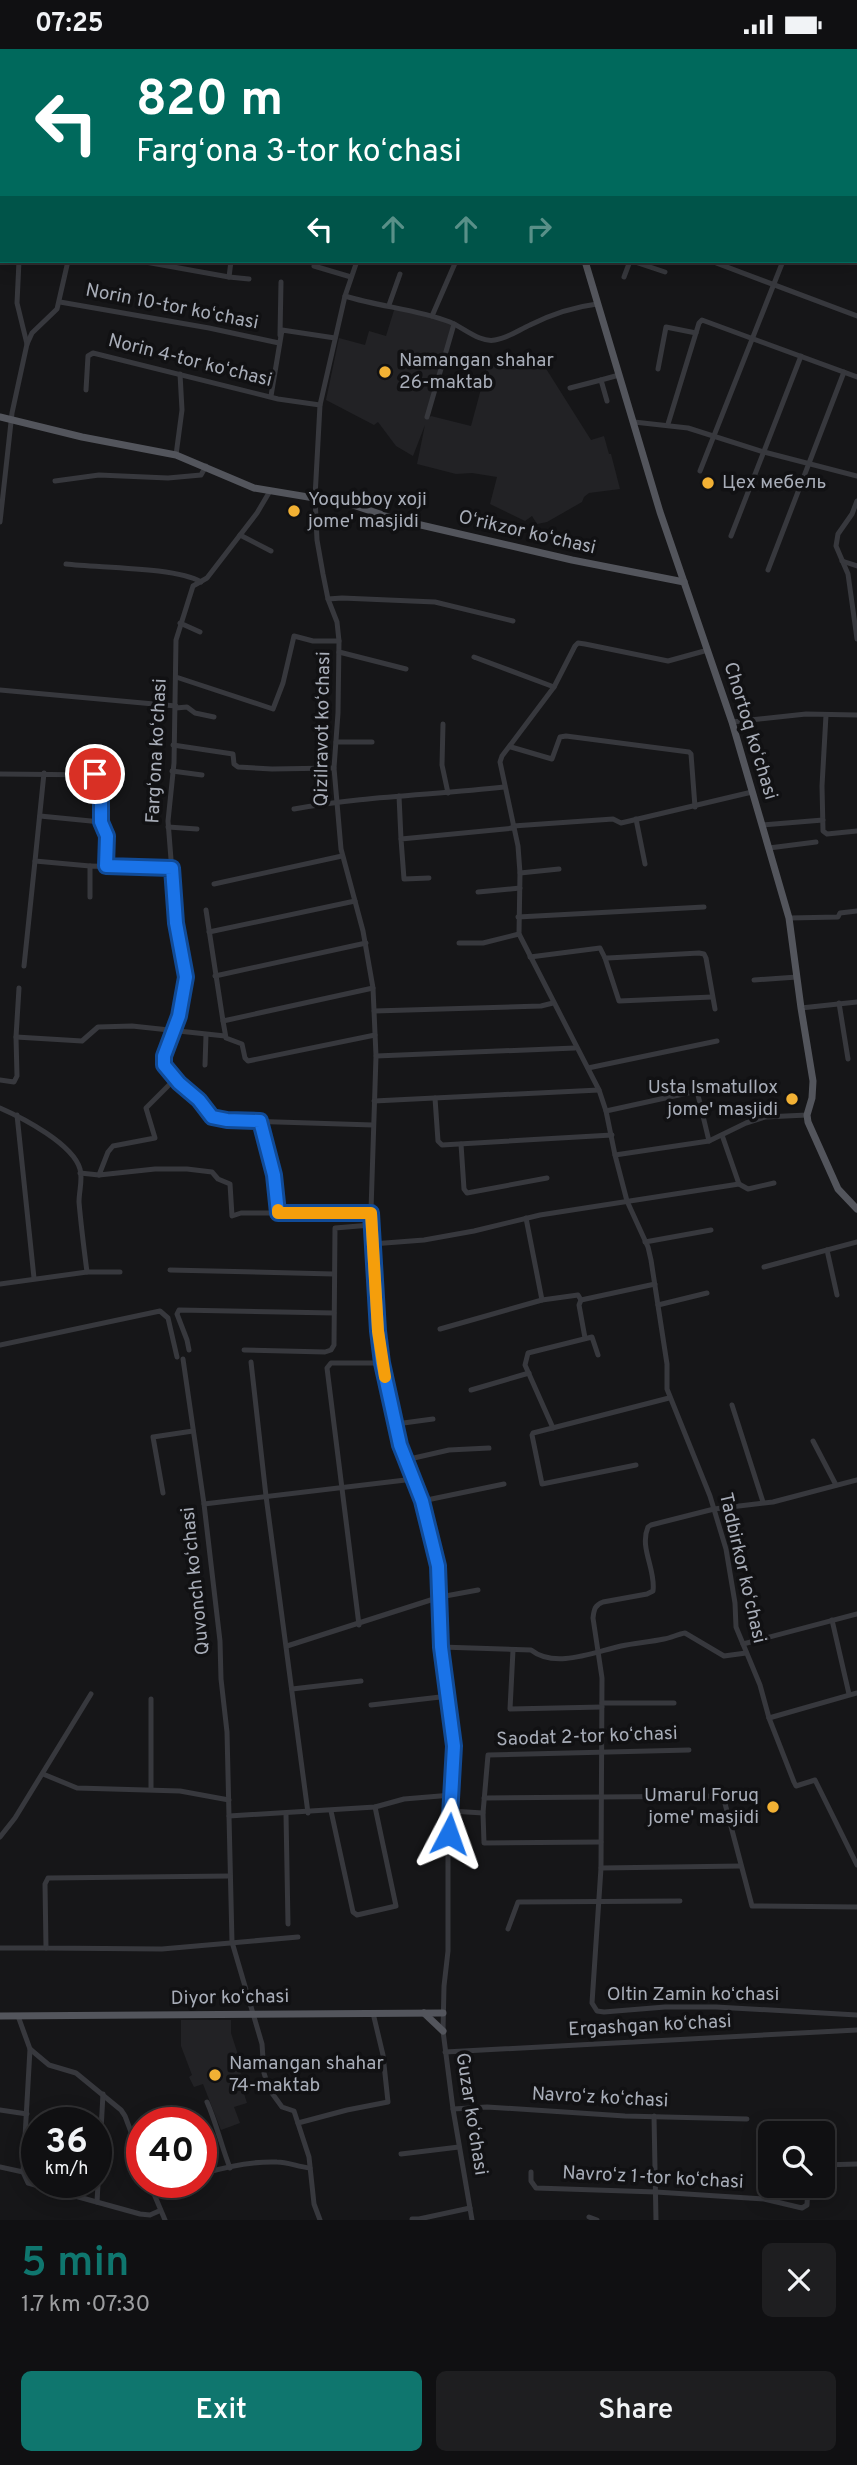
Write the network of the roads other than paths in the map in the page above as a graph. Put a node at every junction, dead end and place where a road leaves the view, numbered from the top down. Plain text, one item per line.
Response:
1 (19, 263) edge
2 (68, 263) edge
3 (151, 263) edge
4 (231, 263) edge
5 (356, 263) edge
6 (455, 263) edge
7 (586, 263) edge
8 (630, 263) edge
9 (637, 263) edge
10 (716, 263) edge
11 (782, 263) edge
12 (314, 266) dead end
13 (665, 272) dead end
14 (400, 274) dead end
15 (229, 277) junction
16 (351, 277) junction
17 (624, 277) dead end
18 (249, 279) dead end
19 (281, 282) dead end
20 (774, 284) junction
21 (345, 296) junction
22 (60, 302) junction
23 (597, 304) junction
24 (389, 305) junction
25 (432, 316) junction
26 (857, 316) edge
27 (454, 324) junction
28 (696, 333) junction
29 (280, 335) junction
30 (335, 338) junction
31 (754, 338) junction
32 (279, 343) junction
33 (27, 344) junction
34 (800, 356) junction
35 (658, 369) dead end
36 (844, 372) junction
37 (180, 374) junction
38 (619, 376) junction
39 (857, 377) edge
40 (601, 380) junction
41 (570, 388) dead end
42 (86, 390) dead end
43 (271, 395) junction
44 (607, 401) dead end
45 (320, 405) junction
46 (0, 417) edge
47 (428, 417) dead end
48 (12, 420) junction
49 (634, 422) junction
50 (668, 424) junction
51 (714, 435) junction
52 (764, 451) junction
53 (176, 455) junction
54 (808, 463) junction
55 (206, 466) junction
56 (700, 471) dead end
57 (857, 476) edge
58 (55, 481) dead end
59 (270, 491) junction
60 (315, 497) junction
61 (857, 501) edge
62 (854, 515) edge
63 (0, 522) edge
64 (240, 535) junction
65 (731, 536) dead end
66 (271, 551) dead end
67 (842, 561) junction
68 (66, 564) dead end
69 (857, 566) edge
70 (768, 570) dead end
71 (202, 582) junction
72 (684, 582) junction
73 (328, 599) junction
74 (855, 612) edge
75 (513, 621) dead end
76 (180, 623) junction
77 (200, 632) dead end
78 (857, 639) edge
79 (339, 641) junction
80 (708, 650) junction
81 (339, 652) junction
82 (474, 657) dead end
83 (406, 669) dead end
84 (176, 677) junction
85 (554, 687) junction
86 (0, 690) edge
87 (176, 707) junction
88 (826, 715) junction
89 (857, 715) edge
90 (214, 717) dead end
91 (732, 722) junction
92 (443, 724) dead end
93 (336, 742) junction
94 (372, 742) dead end
95 (173, 745) junction
96 (511, 747) junction
97 (334, 768) junction
98 (172, 771) junction
99 (44, 773) junction
100 (0, 774) edge
101 (202, 775) dead end
102 (504, 786) junction
103 (752, 792) junction
104 (448, 793) junction
105 (399, 796) junction
106 (336, 801) junction
107 (695, 807) junction
108 (294, 809) dead end
109 (40, 816) junction
110 (636, 819) junction
111 (823, 820) junction
112 (101, 822) junction
113 (762, 825) junction
114 (168, 827) junction
115 (513, 827) junction
116 (197, 829) dead end
117 (857, 831) edge
118 (401, 839) junction
119 (816, 842) dead end
120 (769, 848) junction
121 (342, 856) junction
122 (35, 861) junction
123 (645, 864) dead end
124 (90, 866) junction
125 (106, 866) junction
126 (172, 868) junction
127 (559, 869) dead end
128 (520, 873) junction
129 (429, 878) dead end
130 (214, 884) dead end
131 (520, 888) junction
132 (478, 892) dead end
133 (90, 897) dead end
134 (355, 901) junction
135 (704, 907) dead end
136 (206, 910) dead end
137 (857, 911) edge
138 (518, 917) junction
139 (789, 918) junction
140 (209, 932) junction
141 (519, 934) junction
142 (366, 943) junction
143 (459, 943) dead end
144 (530, 957) junction
145 (605, 958) junction
146 (24, 966) dead end
147 (215, 976) junction
148 (797, 977) junction
149 (754, 980) dead end
150 (19, 988) dead end
151 (373, 988) junction
152 (712, 996) junction
153 (857, 1002) edge
154 (553, 1003) junction
155 (839, 1003) junction
156 (800, 1008) junction
157 (715, 1009) dead end
158 (374, 1011) junction
159 (223, 1021) junction
160 (174, 1031) junction
161 (206, 1035) junction
162 (375, 1035) junction
163 (225, 1036) junction
164 (16, 1037) junction
165 (718, 1041) dead end
166 (575, 1048) junction
167 (376, 1056) junction
168 (848, 1059) dead end
169 (205, 1065) dead end
170 (589, 1068) junction
171 (175, 1079) junction
172 (0, 1080) edge
173 (599, 1090) junction
174 (435, 1098) junction
175 (374, 1101) junction
176 (0, 1108) edge
177 (606, 1111) junction
178 (17, 1115) junction
179 (807, 1115) junction
180 (260, 1121) junction
181 (373, 1125) junction
182 (612, 1135) junction
183 (722, 1135) junction
184 (709, 1141) junction
185 (461, 1144) junction
186 (615, 1155) junction
187 (80, 1173) junction
188 (99, 1175) junction
189 (547, 1178) dead end
190 (774, 1183) dead end
191 (739, 1184) junction
192 (627, 1201) junction
193 (857, 1209) edge
194 (278, 1213) junction
195 (371, 1213) junction
196 (526, 1218) junction
197 (371, 1225) junction
198 (711, 1230) dead end
199 (645, 1242) junction
200 (857, 1242) edge
201 (372, 1244) junction
202 (827, 1250) junction
203 (764, 1267) dead end
204 (170, 1270) dead end
205 (87, 1272) junction
206 (120, 1272) dead end
207 (334, 1274) junction
208 (34, 1278) junction
209 (0, 1284) edge
210 (654, 1284) junction
211 (707, 1293) dead end
212 (837, 1295) dead end
213 (542, 1300) junction
214 (581, 1300) junction
215 (658, 1305) junction
216 (334, 1313) junction
217 (440, 1329) dead end
218 (585, 1338) junction
219 (0, 1345) edge
220 (189, 1350) dead end
221 (244, 1350) dead end
222 (598, 1355) dead end
223 (251, 1361) dead end
224 (382, 1363) junction
225 (529, 1373) junction
226 (471, 1390) dead end
227 (669, 1398) junction
228 (732, 1405) dead end
229 (433, 1419) dead end
230 (396, 1424) junction
231 (553, 1428) junction
232 (193, 1431) junction
233 (813, 1441) dead end
234 (489, 1448) dead end
235 (405, 1460) junction
236 (636, 1465) dead end
237 (414, 1479) junction
238 (857, 1479) edge
239 (504, 1485) dead end
240 (836, 1485) junction
241 (343, 1488) junction
242 (163, 1493) dead end
243 (266, 1496) junction
244 (422, 1501) junction
245 (763, 1502) junction
246 (204, 1504) junction
247 (714, 1509) junction
248 (478, 1590) dead end
249 (440, 1597) junction
250 (857, 1614) edge
251 (832, 1620) junction
252 (359, 1625) junction
253 (743, 1644) junction
254 (287, 1646) junction
255 (441, 1647) junction
256 (513, 1650) junction
257 (598, 1651) junction
258 (746, 1653) junction
259 (360, 1682) dead end
260 (292, 1689) junction
261 (857, 1693) edge
262 (91, 1694) dead end
263 (849, 1694) junction
264 (449, 1696) junction
265 (151, 1699) dead end
266 (674, 1703) dead end
267 (371, 1705) dead end
268 (602, 1705) junction
269 (769, 1718) junction
270 (689, 1750) dead end
271 (601, 1752) junction
272 (43, 1774) junction
273 (151, 1789) junction
274 (452, 1795) junction
275 (601, 1797) junction
276 (484, 1798) junction
277 (229, 1800) junction
278 (374, 1808) junction
279 (331, 1811) junction
280 (451, 1811) junction
281 (309, 1812) junction
282 (483, 1813) junction
283 (286, 1814) junction
284 (229, 1816) junction
285 (0, 1837) edge
286 (601, 1842) junction
287 (857, 1865) edge
288 (741, 1866) junction
289 (601, 1867) junction
290 (230, 1876) junction
291 (680, 1901) dead end
292 (599, 1903) junction
293 (857, 1907) edge
294 (288, 1924) dead end
295 (508, 1929) dead end
296 (298, 1937) dead end
297 (232, 1942) junction
298 (0, 1948) edge
299 (46, 1948) junction
300 (424, 2012) junction
301 (373, 2013) junction
302 (443, 2013) junction
303 (253, 2014) junction
304 (857, 2015) edge
305 (0, 2016) edge
306 (18, 2016) junction
307 (857, 2030) edge
308 (443, 2031) junction
309 (30, 2049) junction
310 (445, 2052) junction
311 (103, 2094) junction
312 (207, 2102) dead end
313 (27, 2107) edge
314 (453, 2109) junction
315 (0, 2110) edge
316 (21, 2113) edge
317 (654, 2116) junction
318 (126, 2119) edge
319 (747, 2119) dead end
320 (298, 2123) junction
321 (459, 2147) junction
322 (401, 2154) dead end
323 (857, 2164) edge
324 (835, 2165) edge
325 (0, 2167) edge
326 (230, 2168) junction
327 (310, 2168) junction
328 (217, 2171) edge
329 (21, 2172) edge
330 (531, 2172) dead end
331 (656, 2192) junction
332 (81, 2198) edge
333 (154, 2198) edge
334 (807, 2198) edge
335 (97, 2202) junction
336 (470, 2208) junction
337 (159, 2211) junction
338 (589, 2217) dead end
339 (412, 2219) edge
340 (165, 2220) edge
341 (320, 2220) edge
342 (472, 2220) edge
343 (597, 2220) edge
344 (656, 2220) edge

1 - 33 street
2 - 22 street
3 - 15 street
4 - 15 street
5 - 16 street, Qizilravot koʻchasi
6 - 25 street
7 - 23 main road, Chortoq koʻchasi
8 - 17 street
9 - 13 street
10 - 20 street
11 - 20 street
12 - 16 street
14 - 24 street
15 - 18 street
16 - 21 street, Qizilravot koʻchasi
19 - 29 street
20 - 26 street
20 - 31 street
21 - 24 street
21 - 30 street, Qizilravot koʻchasi
22 - 32 street, Norin 10-tor koʻchasi
22 - 33 street
23 - 27 street
23 - 38 main road, Chortoq koʻchasi
24 - 25 street
25 - 27 street
27 - 47 street
28 - 31 street
28 - 35 street
28 - 50 street
29 - 30 street
29 - 32 street
30 - 45 street, Qizilravot koʻchasi
31 - 34 street
31 - 51 street
32 - 43 street
33 - 48 street
34 - 36 street
34 - 52 street
36 - 39 street
36 - 54 street
37 - 42 street, Norin 4-tor koʻchasi
37 - 43 street, Norin 4-tor koʻchasi
37 - 53 street
38 - 40 street
38 - 49 main road, Chortoq koʻchasi
40 - 41 street
40 - 44 street
43 - 45 street, Norin 4-tor koʻchasi
45 - 60 street, Qizilravot koʻchasi
46 - 48 main road, Oʻrikzor koʻchasi
48 - 53 main road, Oʻrikzor koʻchasi
48 - 63 street
49 - 50 street
49 - 72 main road, Chortoq koʻchasi
50 - 51 street
51 - 52 street
51 - 56 street
52 - 54 street
52 - 65 street
53 - 55 main road, Oʻrikzor koʻchasi
54 - 57 street
54 - 70 street
55 - 58 street
55 - 59 main road, Oʻrikzor koʻchasi
59 - 60 main road, Oʻrikzor koʻchasi
59 - 64 street, Fargʻona koʻchasi
60 - 72 main road, Oʻrikzor koʻchasi
60 - 73 street, Qizilravot koʻchasi
61 - 62 street
62 - 67 street
64 - 66 street
64 - 71 street, Fargʻona koʻchasi
67 - 69 street
67 - 74 street
68 - 71 street
71 - 76 street, Fargʻona koʻchasi
72 - 80 main road, Chortoq koʻchasi
73 - 75 street
73 - 79 street, Qizilravot koʻchasi
74 - 78 street
76 - 77 street
76 - 84 street, Fargʻona koʻchasi
79 - 81 street, Qizilravot koʻchasi
79 - 84 street
80 - 85 street
80 - 91 main road, Chortoq koʻchasi
81 - 83 street
81 - 93 street, Qizilravot koʻchasi
82 - 85 street
84 - 87 street, Fargʻona koʻchasi
85 - 96 street
86 - 87 street
87 - 90 street
87 - 95 street, Fargʻona koʻchasi
88 - 89 street
88 - 91 street
88 - 111 street
91 - 103 main road, Chortoq koʻchasi
92 - 104 street
93 - 94 street
93 - 97 street, Qizilravot koʻchasi
95 - 97 street
95 - 98 street, Fargʻona koʻchasi
96 - 102 street
96 - 107 street
97 - 106 street, Qizilravot koʻchasi
98 - 101 street
98 - 114 street, Fargʻona koʻchasi
99 - 100 street
99 - 109 street
99 - 112 street
102 - 104 street
102 - 115 street
103 - 107 street
103 - 113 main road, Chortoq koʻchasi
104 - 105 street
105 - 106 street
105 - 118 street
106 - 108 street
106 - 121 street, Qizilravot koʻchasi
107 - 110 street
109 - 112 street
109 - 122 street
110 - 115 street
110 - 123 street
111 - 113 street
111 - 117 street
112 - 125 street
113 - 120 main road, Chortoq koʻchasi
114 - 116 street
114 - 126 street, Fargʻona koʻchasi
115 - 118 street
115 - 128 street
118 - 129 street
119 - 120 street
120 - 139 main road, Chortoq koʻchasi
121 - 130 street
121 - 134 street, Qizilravot koʻchasi
122 - 124 street
122 - 146 street
124 - 125 street
124 - 133 street
125 - 126 street
126 - 160 street, Fargʻona koʻchasi
127 - 128 street
128 - 131 street
131 - 132 street
131 - 138 street
134 - 140 street
134 - 142 street, Qizilravot koʻchasi
135 - 138 street
136 - 140 street
137 - 139 street
138 - 141 street
139 - 148 main road, Chortoq koʻchasi
140 - 147 street
141 - 143 street
141 - 144 street, Tadbirkor koʻchasi
142 - 147 street
142 - 151 street, Qizilravot koʻchasi
144 - 145 street
144 - 154 street, Tadbirkor koʻchasi
145 - 152 street
145 - 152 street
147 - 159 street
148 - 149 street
148 - 156 main road, Chortoq koʻchasi
150 - 164 street
151 - 158 street, Qizilravot koʻchasi
151 - 159 street
152 - 157 street
153 - 155 street
154 - 158 street
154 - 166 street, Tadbirkor koʻchasi
155 - 156 street
155 - 168 street
156 - 179 main road, Chortoq koʻchasi
158 - 162 street, Qizilravot koʻchasi
159 - 163 street
160 - 161 street
160 - 164 street
160 - 171 street, Fargʻona koʻchasi
161 - 163 street
161 - 169 street
162 - 163 street
162 - 167 street, Qizilravot koʻchasi
164 - 172 street
165 - 170 street
166 - 167 street
166 - 170 street, Tadbirkor koʻchasi
167 - 175 street, Qizilravot koʻchasi
170 - 173 street, Tadbirkor koʻchasi
171 - 180 street
171 - 188 street
173 - 174 street
173 - 177 street, Tadbirkor koʻchasi
174 - 175 street
174 - 185 street
175 - 181 street, Qizilravot koʻchasi
176 - 178 street
177 - 182 street, Tadbirkor koʻchasi
177 - 184 street
178 - 187 street
178 - 208 street
179 - 183 street
179 - 193 main road, Chortoq koʻchasi
180 - 181 street
180 - 194 street
181 - 195 street, Qizilravot koʻchasi
182 - 185 street
182 - 186 street, Tadbirkor koʻchasi
183 - 184 street
183 - 191 street
184 - 186 street
185 - 189 street
186 - 192 street, Tadbirkor koʻchasi
187 - 188 street
187 - 205 street
188 - 194 street
190 - 191 street
191 - 192 street
192 - 196 street
192 - 199 street, Tadbirkor koʻchasi
194 - 195 street
195 - 197 street, Qizilravot koʻchasi
196 - 201 street
196 - 213 street
197 - 201 street, Qizilravot koʻchasi
197 - 207 street
198 - 199 street
199 - 210 street, Tadbirkor koʻchasi
200 - 202 street
201 - 224 street, Qizilravot koʻchasi
202 - 203 street
202 - 212 street
204 - 207 street
205 - 206 street
205 - 208 street
207 - 216 street
208 - 209 street
210 - 214 street
210 - 215 street, Tadbirkor koʻchasi
211 - 215 street
213 - 214 street
213 - 217 street
214 - 218 street
215 - 227 street, Tadbirkor koʻchasi
216 - 220 street
216 - 221 street
218 - 222 street
218 - 225 street
219 - 232 street, Quvonch koʻchasi
223 - 243 street
224 - 230 street, Qizilravot koʻchasi
224 - 241 street
225 - 226 street
225 - 231 street
227 - 231 street
227 - 247 street, Tadbirkor koʻchasi
228 - 245 street
229 - 230 street
230 - 235 street, Qizilravot koʻchasi
231 - 236 street
232 - 242 street
232 - 246 street, Quvonch koʻchasi
233 - 240 street
234 - 235 street
235 - 237 street, Qizilravot koʻchasi
237 - 241 street
237 - 244 street, Qizilravot koʻchasi
238 - 240 street
239 - 244 street
240 - 245 street
241 - 243 street
241 - 252 street
243 - 246 street
243 - 254 street
244 - 249 street, Qizilravot koʻchasi
245 - 247 street
246 - 277 street, Quvonch koʻchasi
247 - 253 street, Tadbirkor koʻchasi
247 - 257 street
248 - 249 street
249 - 252 street
249 - 255 street, Qizilravot koʻchasi
250 - 251 street
251 - 253 street
251 - 263 street
252 - 254 street
253 - 258 street, Tadbirkor koʻchasi
254 - 260 street
255 - 256 street
255 - 264 street, Guzar koʻchasi
256 - 257 street
256 - 268 street
257 - 258 street
257 - 268 street
258 - 269 street, Tadbirkor koʻchasi
259 - 260 street
260 - 281 street
261 - 263 street
262 - 272 street
263 - 269 street
264 - 267 street
264 - 274 street, Guzar koʻchasi
265 - 273 street
266 - 268 street
268 - 271 street
269 - 287 street, Tadbirkor koʻchasi
270 - 271 street, Saodat 2-tor koʻchasi
271 - 275 street
271 - 276 street, Saodat 2-tor koʻchasi
272 - 273 street
272 - 285 street
273 - 277 street
274 - 278 street
274 - 280 street, Guzar koʻchasi
275 - 276 street
275 - 286 street
275 - 288 street
276 - 282 street
277 - 284 street, Quvonch koʻchasi
278 - 279 street
278 - 279 street
279 - 281 street
280 - 282 street
280 - 302 street, Guzar koʻchasi
281 - 283 street
282 - 286 street
283 - 284 street
283 - 294 street
284 - 290 street, Quvonch koʻchasi
286 - 289 street
288 - 289 street
288 - 293 street
289 - 292 street
290 - 297 street, Quvonch koʻchasi
290 - 299 street
291 - 292 street
292 - 295 street
292 - 304 street, Oltin Zamin koʻchasi
296 - 297 street
297 - 299 street
297 - 303 street, Quvonch koʻchasi
298 - 299 street
300 - 301 main road, Diyor koʻchasi
300 - 302 main road, Diyor koʻchasi
300 - 308 main road
301 - 303 main road, Diyor koʻchasi
301 - 320 street
302 - 308 street, Guzar koʻchasi
303 - 306 main road, Diyor koʻchasi
303 - 320 street, Quvonch koʻchasi
305 - 306 main road, Diyor koʻchasi
306 - 309 street
307 - 310 street, Ergashgan koʻchasi
308 - 310 street, Guzar koʻchasi
309 - 311 street
309 - 313 street
310 - 314 street, Guzar koʻchasi
311 - 318 street
311 - 335 street
312 - 326 street
314 - 317 street, Navroʻz koʻchasi
314 - 321 street, Guzar koʻchasi
315 - 316 street
317 - 319 street, Navroʻz koʻchasi
317 - 331 street
320 - 327 street
321 - 322 street
321 - 336 street, Guzar koʻchasi
323 - 324 street
325 - 329 street
326 - 327 street
326 - 328 street
327 - 341 street
330 - 331 street, Navroʻz 1-tor koʻchasi
331 - 334 street, Navroʻz 1-tor koʻchasi
331 - 344 street
332 - 335 street
333 - 337 street
335 - 337 street
336 - 339 street
336 - 342 street, Guzar koʻchasi
337 - 340 street
338 - 343 street

